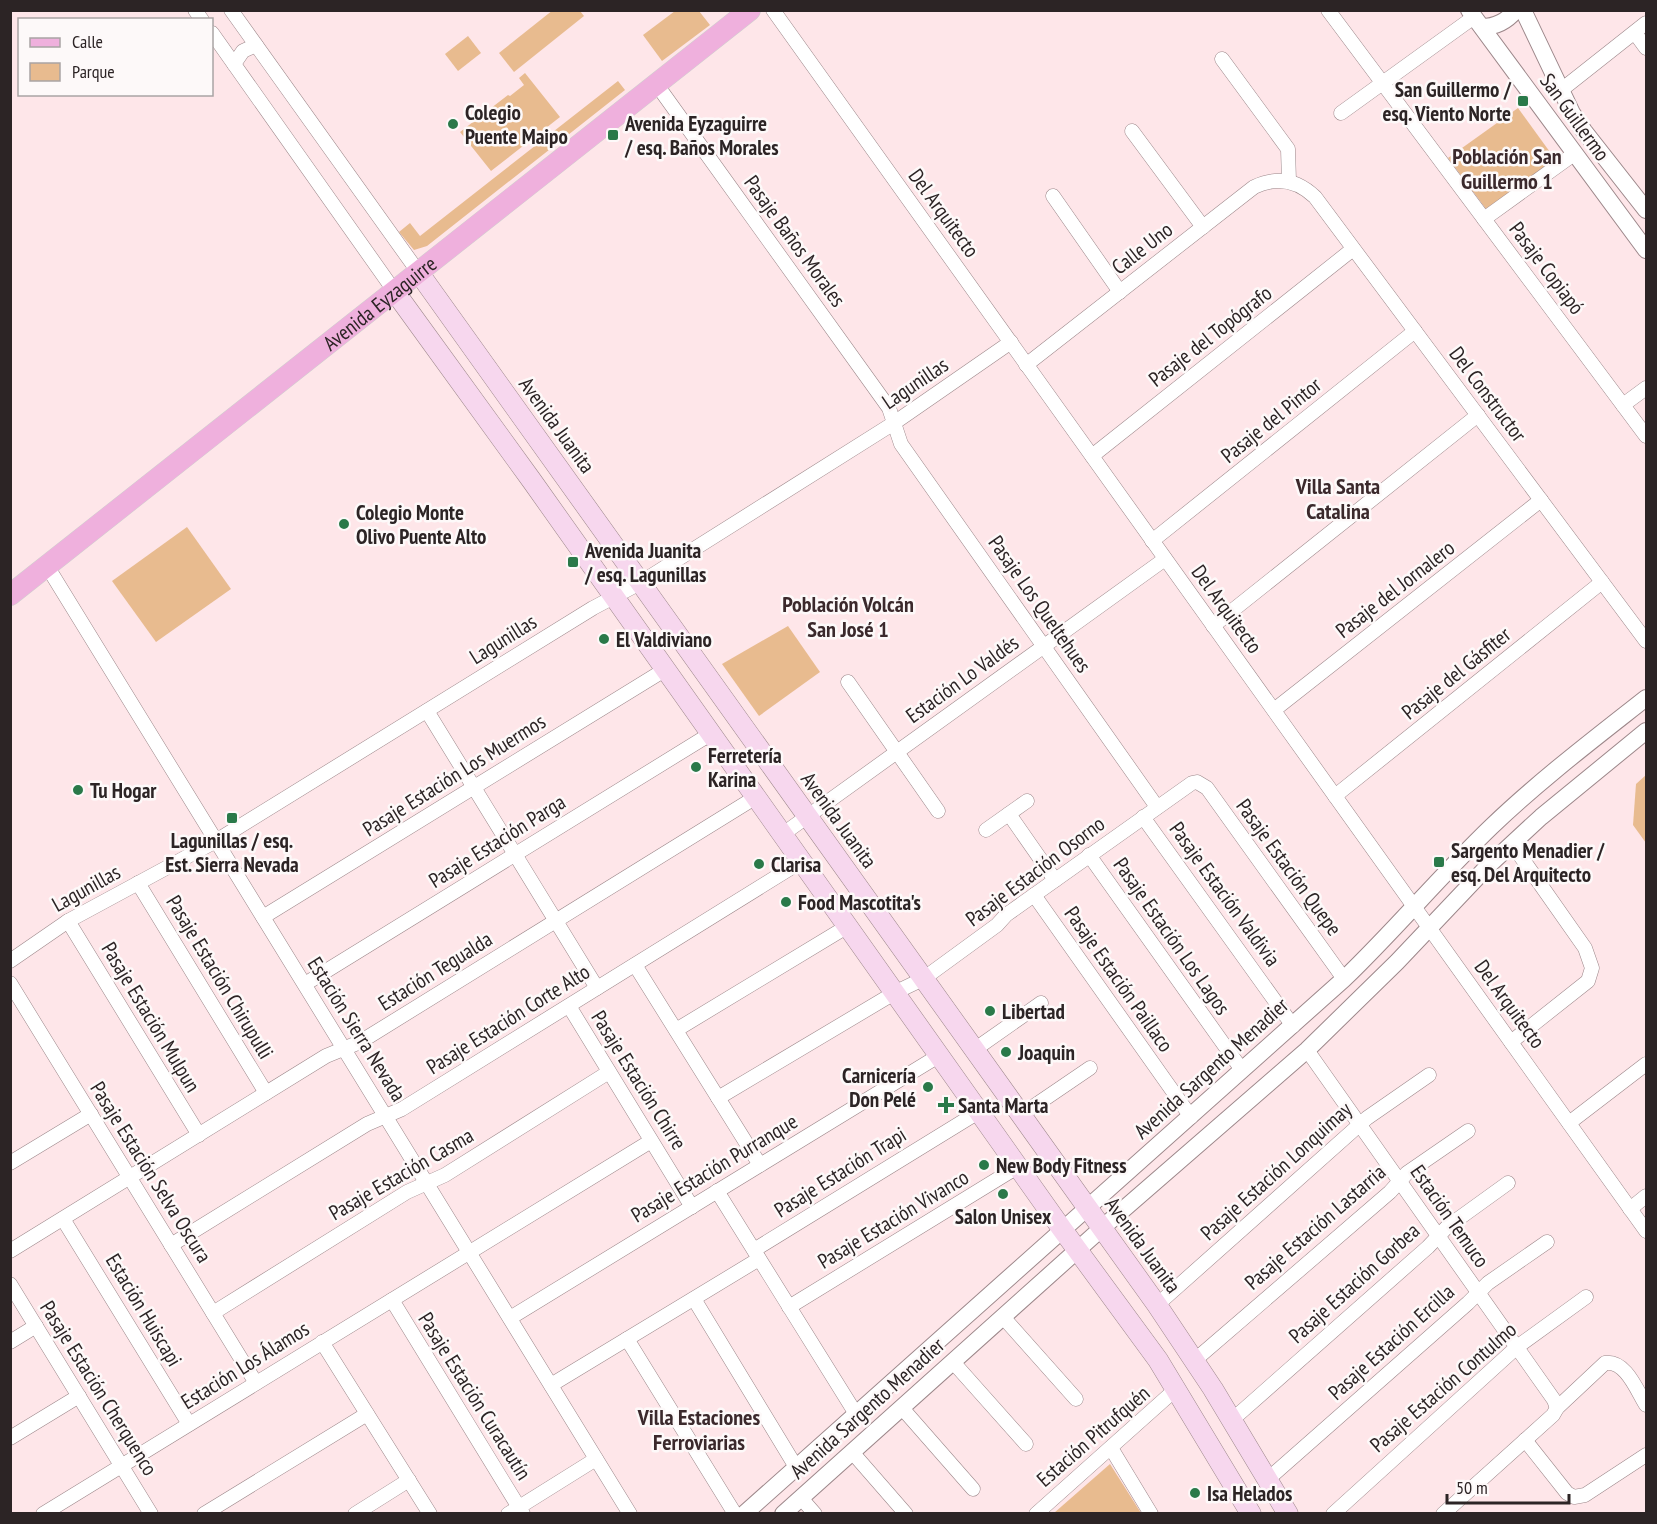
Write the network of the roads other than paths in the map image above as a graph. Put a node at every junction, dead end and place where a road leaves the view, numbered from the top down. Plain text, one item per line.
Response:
1 (231, 10) edge
2 (750, 10) edge
3 (773, 10) edge
4 (1328, 10) edge
5 (1516, 10) edge
6 (1523, 10) edge
7 (1475, 18) edge
8 (1647, 23) edge
9 (1635, 33) junction
10 (213, 34) edge
11 (256, 45) junction
12 (1647, 48) edge
13 (1222, 59) dead end
14 (234, 64) junction
15 (1382, 83) junction
16 (657, 86) junction
17 (1560, 91) junction
18 (1341, 113) dead end
19 (1132, 131) dead end
20 (1574, 154) junction
21 (1289, 181) junction
22 (1053, 196) dead end
23 (1647, 210) edge
24 (1484, 219) junction
25 (1203, 227) junction
26 (1353, 249) junction
27 (1647, 250) edge
28 (418, 273) junction
29 (395, 292) junction
30 (1120, 292) junction
31 (1415, 331) junction
32 (1011, 342) junction
33 (1026, 364) junction
34 (1647, 388) edge
35 (1623, 405) junction
36 (1478, 415) junction
37 (894, 423) junction
38 (1647, 436) edge
39 (1092, 456) junction
40 (1541, 500) junction
41 (1152, 541) junction
42 (1165, 559) junction
43 (47, 566) junction
44 (1602, 582) junction
45 (640, 583) junction
46 (10, 595) edge
47 (614, 596) junction
48 (1213, 626) junction
49 (1647, 641) edge
50 (1044, 646) junction
51 (666, 669) junction
52 (848, 682) dead end
53 (1647, 698) edge
54 (1274, 710) junction
55 (427, 711) junction
56 (1647, 731) edge
57 (712, 733) junction
58 (897, 752) junction
59 (1197, 782) joint
60 (474, 787) junction
61 (756, 796) junction
62 (1335, 796) junction
63 (1027, 801) dead end
64 (1157, 807) junction
65 (938, 811) dead end
66 (1009, 814) junction
67 (808, 817) junction
68 (1143, 817) junction
69 (986, 830) dead end
70 (783, 834) junction
71 (216, 841) junction
72 (1512, 844) junction
73 (515, 855) junction
74 (1089, 855) junction
75 (802, 861) junction
76 (1054, 880) junction
77 (138, 883) junction
78 (1034, 895) junction
79 (1414, 907) junction
80 (263, 917) junction
81 (68, 921) junction
82 (556, 921) junction
83 (848, 926) junction
84 (1429, 928) junction
85 (10, 961) edge
86 (635, 965) junction
87 (923, 979) junction
88 (1344, 979) junction
89 (10, 983) edge
90 (305, 984) junction
91 (597, 988) junction
92 (896, 992) junction
93 (1041, 1003) dead end
94 (568, 1006) junction
95 (1293, 1026) junction
96 (676, 1030) junction
97 (1511, 1042) junction
98 (344, 1049) junction
99 (974, 1050) junction
100 (1307, 1050) junction
101 (940, 1055) junction
102 (1647, 1064) edge
103 (1090, 1068) dead end
104 (1242, 1070) junction
105 (609, 1072) junction
106 (1429, 1075) dead end
107 (266, 1093) junction
108 (718, 1098) junction
109 (980, 1111) junction
110 (91, 1114) junction
111 (1021, 1115) junction
112 (386, 1116) junction
113 (1191, 1117) junction
114 (1569, 1123) junction
115 (1360, 1125) junction
116 (1468, 1131) dead end
117 (199, 1135) junction
118 (651, 1141) junction
119 (10, 1163) edge
120 (760, 1165) junction
121 (1019, 1166) junction
122 (130, 1178) junction
123 (1400, 1181) junction
124 (427, 1183) junction
125 (1508, 1184) dead end
126 (717, 1191) junction
127 (1647, 1196) edge
128 (692, 1207) junction
129 (1088, 1209) junction
130 (1630, 1209) junction
131 (63, 1219) junction
132 (1102, 1228) junction
133 (1062, 1229) junction
134 (1647, 1231) edge
135 (1438, 1236) junction
136 (1548, 1242) dead end
137 (171, 1245) junction
138 (10, 1251) edge
139 (1078, 1251) junction
140 (469, 1252) junction
141 (757, 1254) junction
142 (10, 1284) edge
143 (1478, 1293) junction
144 (1586, 1297) dead end
145 (392, 1299) junction
146 (694, 1299) junction
147 (1157, 1305) junction
148 (789, 1306) junction
149 (213, 1313) junction
150 (1003, 1317) junction
151 (510, 1318) junction
152 (36, 1326) junction
153 (627, 1339) junction
154 (10, 1342) edge
155 (322, 1342) junction
156 (1517, 1347) junction
157 (1195, 1360) junction
158 (953, 1362) junction
159 (256, 1383) junction
160 (551, 1385) junction
161 (1176, 1389) junction
162 (79, 1396) junction
163 (1076, 1399) dead end
164 (1647, 1406) edge
165 (1557, 1407) junction
166 (902, 1408) junction
167 (367, 1414) junction
168 (856, 1414) junction
169 (1232, 1420) junction
170 (189, 1424) junction
171 (10, 1437) edge
172 (1526, 1440) junction
173 (1026, 1444) dead end
174 (1111, 1448) junction
175 (852, 1452) junction
176 (1647, 1455) edge
177 (596, 1459) junction
178 (122, 1465) junction
179 (796, 1467) junction
180 (409, 1480) junction
181 (1268, 1480) junction
182 (973, 1489) dead end
183 (801, 1497) junction
184 (53, 1511) edge
185 (516, 1511) edge
186 (151, 1514) edge
187 (204, 1514) edge
188 (355, 1514) edge
189 (430, 1514) edge
190 (630, 1514) edge
191 (735, 1514) edge
192 (744, 1514) edge
193 (783, 1514) edge
194 (815, 1514) edge
195 (906, 1514) edge
196 (1036, 1514) edge
197 (1151, 1514) edge
198 (1251, 1514) edge
199 (1288, 1514) edge
200 (1333, 1514) edge
201 (1443, 1514) edge

1 - 11 street, Avenida Juanita
2 - 16 main road, Avenida Eyzaguirre
3 - 32 street, Del Arquitecto
4 - 15 street, Pasaje Copiapó
5 - 7 street
6 - 17 street, San Guillermo
7 - 15 street
7 - 20 street, San Guillermo
8 - 9 street
9 - 12 street
9 - 17 street
10 - 14 street
11 - 14 street
11 - 28 street, Avenida Juanita
13 - 21 street
14 - 29 street
15 - 18 street
15 - 24 street, Pasaje Copiapó
16 - 28 main road, Avenida Eyzaguirre
16 - 37 street, Pasaje Baños Morales
17 - 23 street, San Guillermo
19 - 25 street
20 - 24 street
20 - 27 street, San Guillermo
21 - 25 street, Calle Uno
21 - 26 street, Del Constructor
22 - 30 street
24 - 35 street, Pasaje Copiapó
25 - 30 street, Calle Uno
26 - 31 street, Del Constructor
26 - 39 street, Pasaje del Topógrafo
28 - 29 main road, Avenida Eyzaguirre
28 - 45 main road, Avenida Juanita
29 - 43 main road, Avenida Eyzaguirre
29 - 47 main road
30 - 33 street, Calle Uno
31 - 36 street, Del Constructor
31 - 41 street, Pasaje del Pintor
32 - 33 street, Del Arquitecto
32 - 37 street, Lagunillas
33 - 39 street, Del Arquitecto
34 - 35 street
35 - 38 street, Pasaje Copiapó
36 - 40 street, Del Constructor
36 - 48 street
37 - 45 street, Lagunillas
37 - 50 street, Pasaje Los Queltehues
39 - 41 street, Del Arquitecto
40 - 44 street, Del Constructor
40 - 54 street, Pasaje del Jornalero
41 - 42 street, Del Arquitecto
42 - 48 street, Del Arquitecto
42 - 50 street, Estación Lo Valdés
43 - 46 main road, Avenida Eyzaguirre
43 - 71 street, Estación Sierra Nevada
44 - 49 street, Del Constructor
44 - 62 street, Pasaje del Gásfiter
45 - 47 street, Lagunillas
45 - 67 main road, Avenida Juanita
47 - 51 main road
47 - 55 street, Lagunillas
48 - 54 street, Del Arquitecto
50 - 58 street, Estación Lo Valdés
50 - 64 street, Pasaje Los Queltehues
51 - 57 main road
51 - 60 street, Pasaje Estación Los Muermos
52 - 58 street
53 - 79 street, Avenida Sargento Menadier
54 - 62 street, Del Arquitecto
55 - 60 street
55 - 71 street, Lagunillas
56 - 72 street, Avenida Sargento Menadier
57 - 61 main road
57 - 73 street, Pasaje Estación Parga
58 - 65 street
58 - 67 street, Estación Lo Valdés
59 - 64 street, Pasaje Estación Osorno
59 - 88 street, Pasaje Estación Quepe
60 - 73 street
60 - 80 street, Pasaje Estación Los Muermos
61 - 70 main road
61 - 82 street, Estación Tegualda
62 - 79 street, Del Arquitecto
63 - 66 street
64 - 68 street, Pasaje Estación Osorno
66 - 69 street
66 - 76 street
67 - 70 street, Estación Lo Valdés
67 - 87 main road, Avenida Juanita
68 - 74 street, Pasaje Estación Osorno
68 - 95 street, Pasaje Estación Valdivia
70 - 75 main road
71 - 77 street, Lagunillas
71 - 80 street, Estación Sierra Nevada
72 - 84 street, Avenida Sargento Menadier
72 - 97 street
73 - 82 street
73 - 90 street, Pasaje Estación Parga
74 - 76 street, Pasaje Estación Osorno
74 - 104 street, Pasaje Estación Los Lagos
75 - 83 main road
75 - 86 street, Pasaje Estación Corte Alto
76 - 78 street, Pasaje Estación Osorno
77 - 81 street, Lagunillas
77 - 107 street, Pasaje Estación Chirupulli
78 - 87 street, Pasaje Estación Osorno
78 - 113 street, Pasaje Estación Paillaco
79 - 84 street, Del Arquitecto
79 - 88 street, Avenida Sargento Menadier
80 - 90 street, Estación Sierra Nevada
81 - 85 street, Lagunillas
81 - 117 street, Pasaje Estación Mulpun
82 - 91 street
82 - 98 street, Estación Tegualda
83 - 92 main road
83 - 96 street
84 - 97 street, Del Arquitecto
84 - 100 street, Avenida Sargento Menadier
86 - 91 street, Pasaje Estación Corte Alto
86 - 96 street
87 - 92 street, Pasaje Estación Osorno
87 - 99 main road, Avenida Juanita
88 - 95 street, Avenida Sargento Menadier
89 - 110 street, Pasaje Estación Selva Oscura
90 - 98 street, Estación Sierra Nevada
91 - 94 street, Pasaje Estación Corte Alto
92 - 101 main road
92 - 108 street, Pasaje Estación Osorno
93 - 99 street
94 - 105 street, Pasaje Estación Chirre
94 - 112 street, Pasaje Estación Corte Alto
95 - 104 street, Avenida Sargento Menadier
96 - 108 street
97 - 114 street, Del Arquitecto
98 - 107 street, Estación Tegualda
98 - 112 street, Estación Sierra Nevada
99 - 111 main road, Avenida Juanita
100 - 115 street, Estación Temuco
100 - 132 street, Avenida Sargento Menadier
101 - 109 main road
101 - 120 street, Pasaje Estación Purranque
102 - 114 street
103 - 111 street
104 - 113 street, Avenida Sargento Menadier
105 - 118 street, Pasaje Estación Chirre
105 - 124 street, Pasaje Estación Casma
106 - 115 street, Pasaje Estación Lonquimay
107 - 117 street, Estación Tegualda
108 - 120 street
109 - 121 main road
109 - 141 street, Pasaje Estación Trapi
110 - 119 street
110 - 122 street, Pasaje Estación Selva Oscura
111 - 129 main road, Avenida Juanita
112 - 124 street, Estación Sierra Nevada
112 - 137 street, Pasaje Estación Corte Alto
113 - 129 street, Avenida Sargento Menadier
114 - 130 street, Del Arquitecto
115 - 123 street, Estación Temuco
115 - 147 street, Pasaje Estación Lonquimay
116 - 123 street, Pasaje Estación Lastarria
117 - 122 street, Estación Tegualda
118 - 128 street, Pasaje Estación Chirre
118 - 140 street, Estación Los Álamos
120 - 126 street, Pasaje Estación Purranque
121 - 133 main road
121 - 148 street, Pasaje Estación Vivanco
122 - 131 street, Estación Tegualda
122 - 137 street, Pasaje Estación Selva Oscura
123 - 135 street, Estación Temuco
123 - 157 street, Pasaje Estación Lastarria
124 - 140 street, Estación Sierra Nevada
124 - 149 street, Pasaje Estación Casma
125 - 135 street, Pasaje Estación Gorbea
126 - 128 street, Pasaje Estación Purranque
126 - 141 street
127 - 130 street
128 - 151 street, Pasaje Estación Purranque
129 - 132 main road, Avenida Juanita
129 - 133 street, Avenida Sargento Menadier
130 - 134 street, Del Arquitecto
131 - 138 street, Estación Tegualda
131 - 170 street, Estación Huiscapi
132 - 139 street, Avenida Sargento Menadier
132 - 147 main road, Avenida Juanita
133 - 139 main road
133 - 168 street, Avenida Sargento Menadier
135 - 143 street, Estación Temuco
135 - 169 street, Pasaje Estación Gorbea
136 - 143 street, Pasaje Estación Ercilla
137 - 149 street, Pasaje Estación Selva Oscura
139 - 150 street, Avenida Sargento Menadier
139 - 161 main road
140 - 145 street, Estación Los Álamos
140 - 151 street, Estación Sierra Nevada
141 - 146 street, Pasaje Estación Trapi
141 - 148 street
142 - 152 street, Pasaje Estación Cherquenco
143 - 156 street, Estación Temuco
143 - 181 street, Pasaje Estación Ercilla
144 - 156 street, Pasaje Estación Contulmo
145 - 155 street, Estación Los Álamos
145 - 185 street, Pasaje Estación Curacautín
146 - 153 street, Pasaje Estación Trapi
146 - 179 street
147 - 157 main road, Avenida Juanita
148 - 168 street
149 - 159 street, Pasaje Estación Selva Oscura
150 - 158 street, Avenida Sargento Menadier
150 - 163 street
151 - 160 street, Estación Sierra Nevada
152 - 154 street
152 - 162 street, Pasaje Estación Cherquenco
153 - 160 street, Pasaje Estación Trapi
153 - 191 street
155 - 159 street, Estación Los Álamos
155 - 167 street
156 - 165 street, Estación Temuco
156 - 200 street, Pasaje Estación Contulmo
157 - 169 main road, Avenida Juanita
158 - 166 street, Avenida Sargento Menadier
158 - 173 street
159 - 170 street, Estación Los Álamos
160 - 177 street, Estación Sierra Nevada
161 - 174 street, Estación Pitrufquén
161 - 198 main road
162 - 171 street
162 - 178 street, Pasaje Estación Cherquenco
164 - 165 street
165 - 172 street
166 - 175 street, Avenida Sargento Menadier
166 - 182 street
167 - 180 street
167 - 187 street
168 - 179 street, Avenida Sargento Menadier
169 - 181 main road, Avenida Juanita
170 - 178 street, Estación Los Álamos
172 - 176 street
172 - 201 street
174 - 196 street, Estación Pitrufquén
174 - 197 street
175 - 183 street, Avenida Sargento Menadier
175 - 195 street
177 - 185 street
177 - 190 street, Estación Sierra Nevada
178 - 184 street, Estación Los Álamos
178 - 186 street, Pasaje Estación Cherquenco
179 - 192 street, Avenida Sargento Menadier
180 - 188 street
180 - 189 street
181 - 199 main road, Avenida Juanita
183 - 193 street, Avenida Sargento Menadier
183 - 194 street

